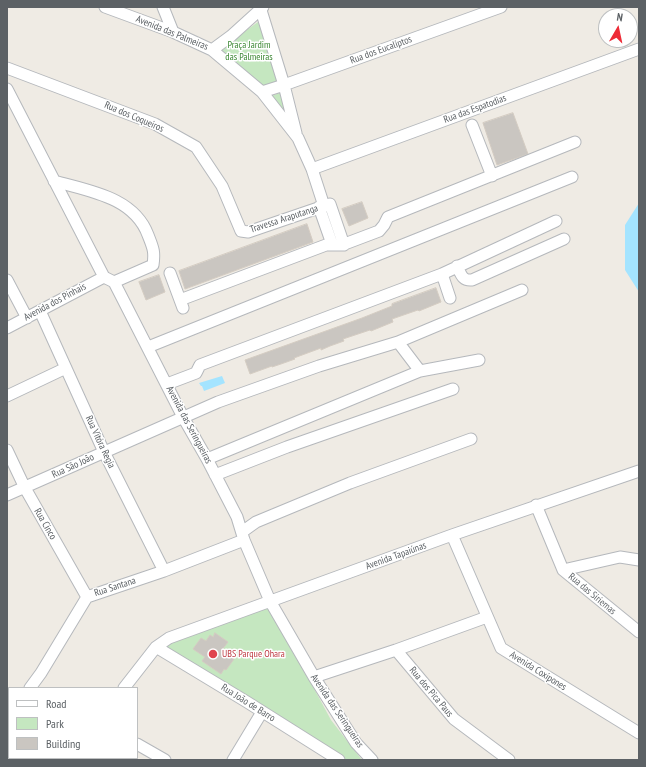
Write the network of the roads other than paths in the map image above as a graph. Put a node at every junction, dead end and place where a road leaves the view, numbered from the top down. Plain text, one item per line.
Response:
1 (105, 7) edge
2 (163, 7) edge
3 (261, 7) edge
4 (501, 7) edge
5 (476, 11) edge
6 (173, 32) junction
7 (639, 49) edge
8 (212, 50) junction
9 (7, 68) edge
10 (284, 85) junction
11 (7, 89) edge
12 (262, 92) junction
13 (472, 125) dead end
14 (298, 138) junction
15 (575, 142) dead end
16 (312, 169) junction
17 (492, 176) junction
18 (572, 176) dead end
19 (54, 181) junction
20 (324, 206) junction
21 (556, 221) dead end
22 (238, 228) joint
23 (564, 239) dead end
24 (332, 244) junction
25 (344, 244) junction
26 (457, 266) junction
27 (170, 273) dead end
28 (442, 274) junction
29 (104, 276) junction
30 (7, 280) edge
31 (114, 282) junction
32 (522, 290) dead end
33 (450, 298) dead end
34 (40, 311) junction
35 (27, 318) junction
36 (7, 328) edge
37 (398, 342) junction
38 (148, 347) junction
39 (478, 360) dead end
40 (66, 368) junction
41 (420, 370) junction
42 (167, 384) junction
43 (453, 389) dead end
44 (7, 396) edge
45 (183, 417) junction
46 (471, 439) dead end
47 (7, 450) edge
48 (104, 452) junction
49 (207, 459) junction
50 (639, 471) edge
51 (215, 475) junction
52 (25, 488) junction
53 (7, 496) edge
54 (536, 505) junction
55 (452, 535) junction
56 (243, 536) junction
57 (639, 560) edge
58 (563, 570) junction
59 (164, 571) junction
60 (87, 597) junction
61 (270, 601) junction
62 (487, 617) junction
63 (639, 632) edge
64 (156, 647) junction
65 (396, 650) junction
66 (314, 677) junction
67 (31, 687) edge
68 (125, 687) edge
69 (262, 712) junction
70 (639, 733) edge
71 (138, 745) edge
72 (165, 760) edge
73 (233, 760) edge
74 (339, 760) edge
75 (372, 760) edge
76 (509, 760) edge

1 - 6 street, Avenida das Palmeiras
2 - 6 street
3 - 8 street
3 - 10 street
4 - 5 street, Rua dos Eucaliptos
5 - 10 street, Rua dos Eucaliptos
6 - 8 street, Avenida das Palmeiras
7 - 16 street, Rua das Espatodias
8 - 12 street, Avenida das Palmeiras
9 - 22 street, Rua dos Coqueiros
10 - 12 street, Rua dos Eucaliptos
10 - 14 street
11 - 19 street
12 - 14 street, Avenida das Palmeiras
13 - 17 street
14 - 16 street, Avenida das Palmeiras
15 - 17 street
16 - 20 street, Avenida das Palmeiras
17 - 25 street
18 - 38 street
19 - 29 street
19 - 31 street
20 - 22 street, Travessa Araputanga
20 - 24 street
20 - 25 street
21 - 26 street
23 - 26 street
24 - 25 street
24 - 27 street
26 - 28 street
28 - 33 street
28 - 42 street
29 - 31 street
29 - 34 street, Avenida dos Pinhais
30 - 35 street
31 - 38 street, Avenida das Seringueiras
32 - 37 street, Rua São João
34 - 35 street, Avenida dos Pinhais
34 - 40 street, Rua Vitóra Regia
35 - 36 street, Avenida dos Pinhais
37 - 41 street
37 - 45 street, Rua São João
38 - 42 street, Avenida das Seringueiras
39 - 41 street
40 - 44 street
40 - 48 street, Rua Vitóra Regia
41 - 49 street
42 - 45 street, Avenida das Seringueiras
43 - 51 street
45 - 48 street, Rua São João
45 - 49 street, Avenida das Seringueiras
46 - 56 street, Rua Santana
47 - 52 street, Rua Cinco
48 - 52 street, Rua São João
48 - 59 street, Rua Vitóra Regia
49 - 51 street, Avenida das Seringueiras
50 - 54 street, Avenida Tapaiúnas
51 - 56 street, Avenida das Seringueiras
52 - 53 street, Rua São João
52 - 60 street, Rua Cinco
54 - 55 street, Avenida Tapaiúnas
54 - 58 street, Rua das Siriemas
55 - 61 street, Avenida Tapaiúnas
55 - 62 street, Avenida Coxipones
56 - 59 street, Rua Santana
56 - 61 street, Avenida das Seringueiras
57 - 58 street
58 - 63 street, Rua das Siriemas
59 - 60 street, Rua Santana
60 - 67 street, Rua Santana
61 - 64 street, Avenida Tapaiúnas
61 - 66 street, Avenida das Seringueiras
62 - 65 street
62 - 70 street, Avenida Coxipones
64 - 68 street
64 - 69 street, Rua João de Barro
65 - 66 street
65 - 76 street, Rua dos Pica Paus
66 - 75 street, Avenida das Seringueiras
69 - 73 street
69 - 74 street, Rua João de Barro
71 - 72 street

